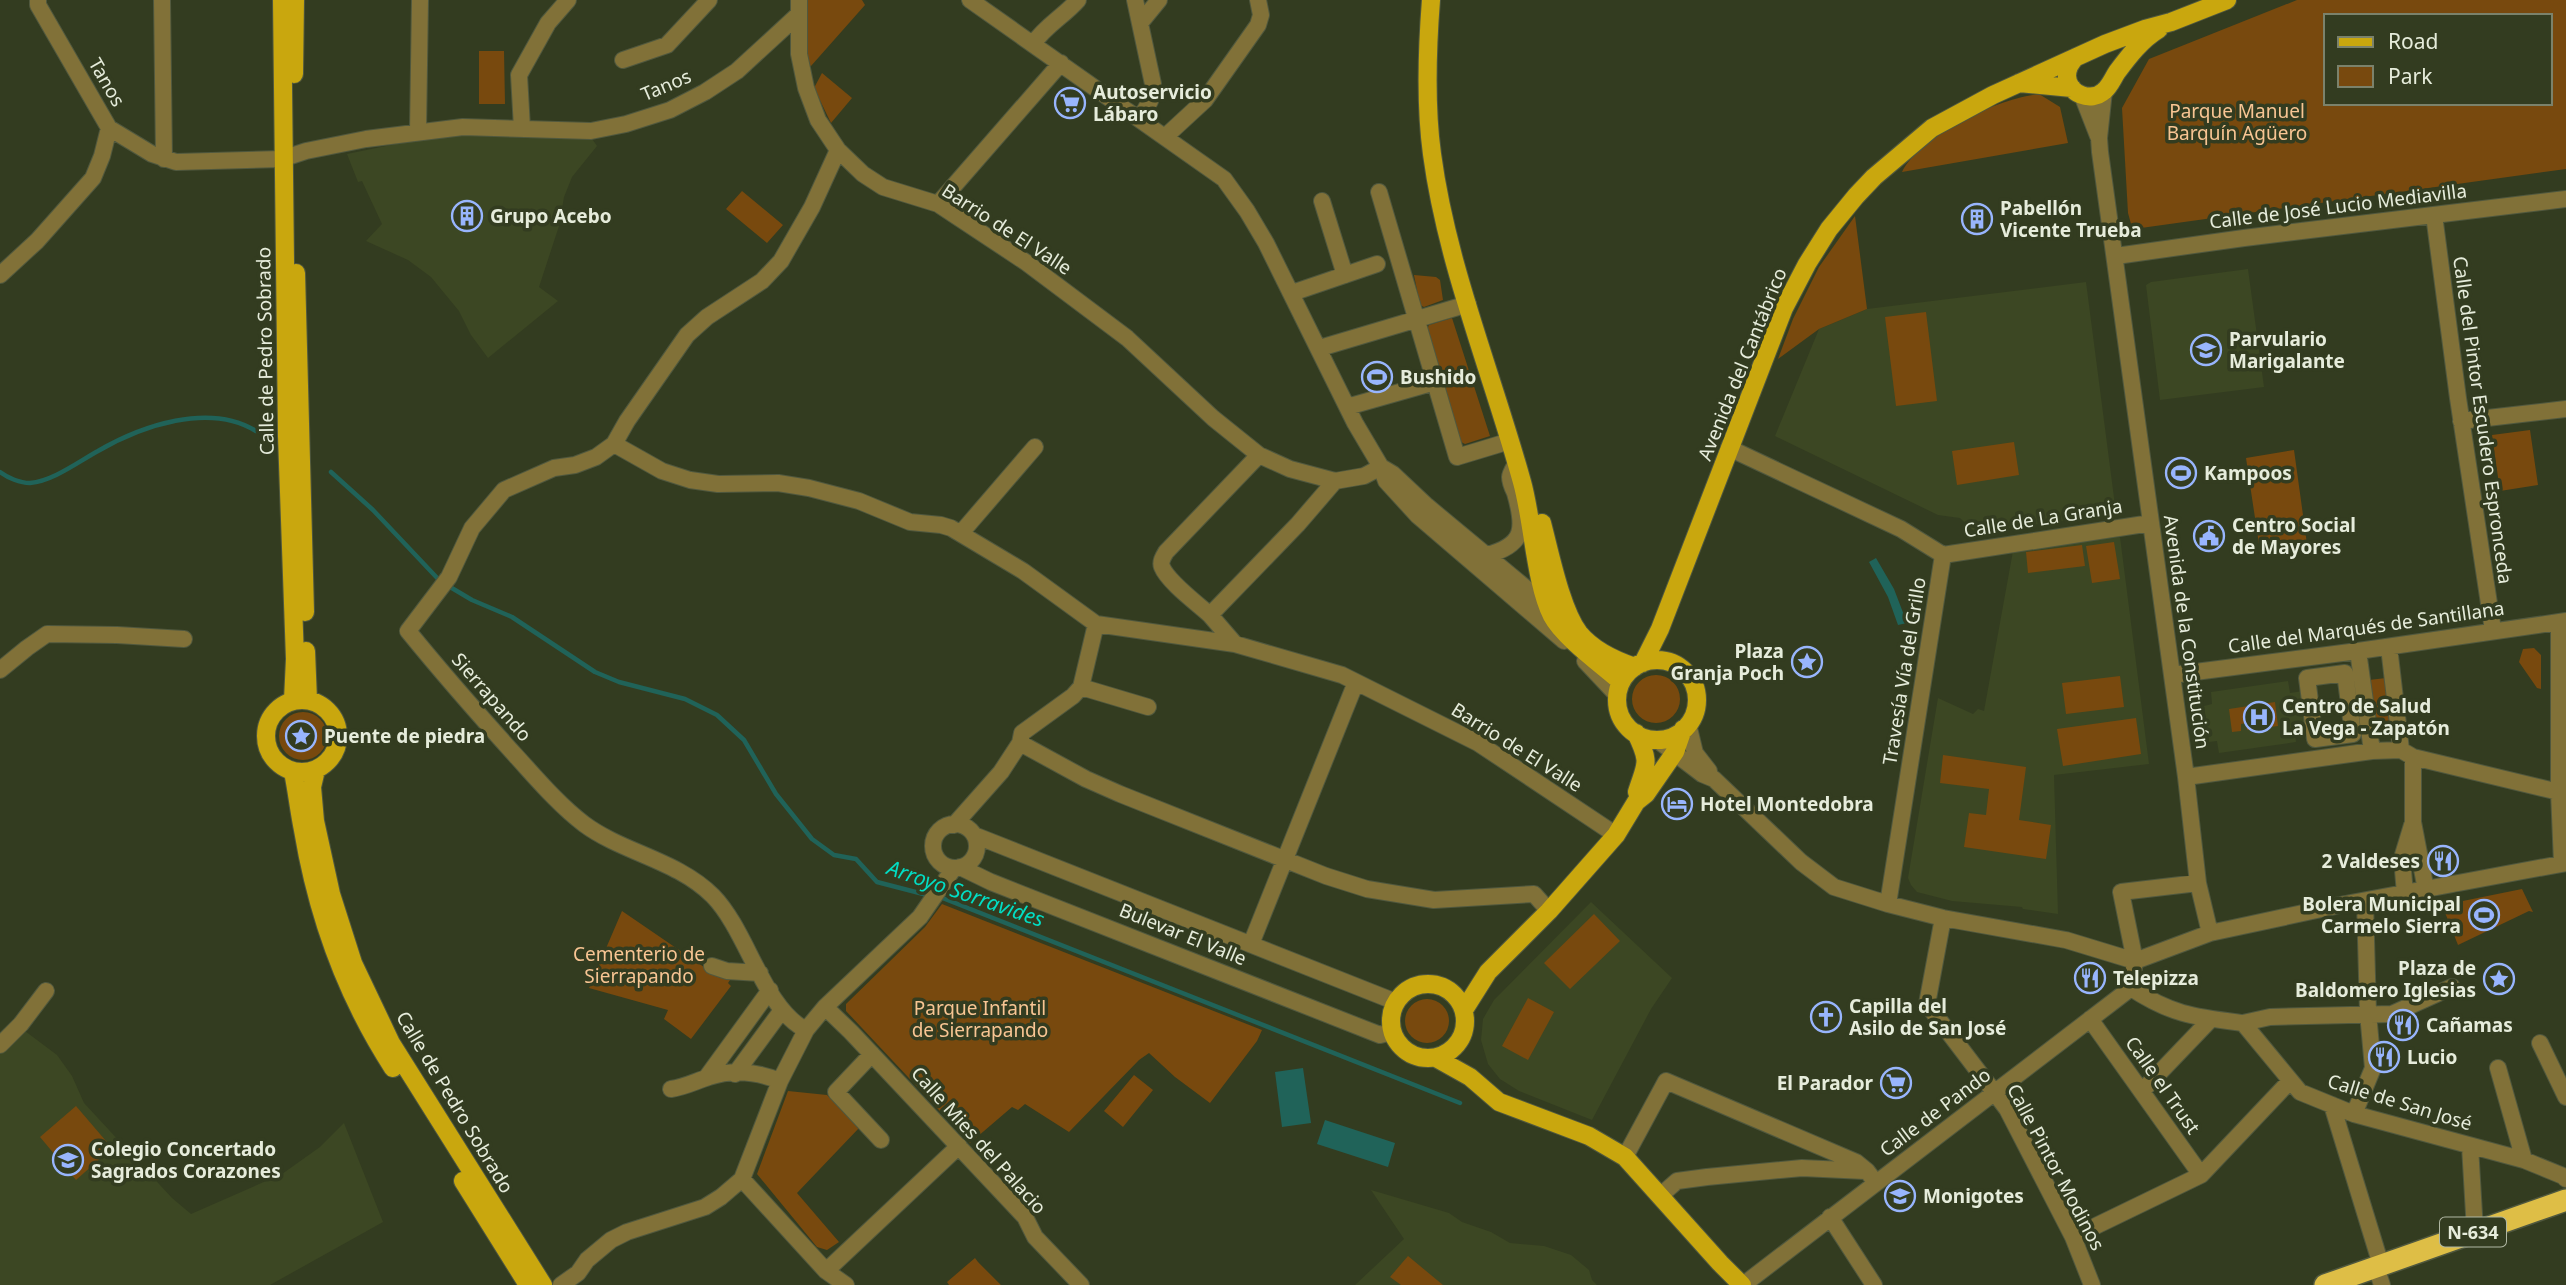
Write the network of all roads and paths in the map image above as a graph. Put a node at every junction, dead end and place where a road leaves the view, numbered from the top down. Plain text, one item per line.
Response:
1 (162, 0) edge
2 (282, 0) edge
3 (295, 0) edge
4 (421, 0) edge
5 (709, 0) edge
6 (970, 0) edge
7 (1078, 0) edge
8 (1135, 0) edge
9 (1159, 0) edge
10 (1258, 0) edge
11 (1431, 0) edge
12 (2227, 0) edge
13 (564, 1) edge
14 (34, 2) edge
15 (799, 7) edge
16 (1141, 22) junction
17 (2171, 22) junction
18 (1033, 44) junction
19 (2082, 54) junction
20 (623, 60) dead end
21 (1061, 63) junction
22 (2020, 83) junction
23 (2107, 86) junction
24 (2077, 92) junction
25 (1140, 119) junction
26 (109, 128) junction
27 (522, 128) junction
28 (418, 131) junction
29 (1166, 136) junction
30 (2099, 138) junction
31 (838, 150) junction
32 (288, 158) junction
33 (164, 159) junction
34 (1379, 192) dead end
35 (2566, 199) edge
36 (1322, 201) dead end
37 (938, 204) junction
38 (2434, 215) junction
39 (2116, 256) junction
40 (1377, 264) dead end
41 (0, 275) edge
42 (1345, 275) junction
43 (1292, 293) junction
44 (1468, 304) junction
45 (1416, 320) junction
46 (1320, 348) junction
47 (1435, 382) junction
48 (1347, 407) junction
49 (2566, 409) edge
50 (2461, 421) junction
51 (1510, 441) junction
52 (614, 444) junction
53 (1035, 447) dead end
54 (1729, 448) junction
55 (1259, 455) junction
56 (1517, 462) junction
57 (1381, 467) junction
58 (1335, 481) junction
59 (1525, 494) junction
60 (2151, 523) junction
61 (961, 533) junction
62 (1487, 555) junction
63 (1943, 555) junction
64 (1549, 607) junction
65 (1210, 615) junction
66 (2562, 621) edge
67 (1096, 624) junction
68 (1660, 629) junction
69 (2493, 631) junction
70 (1578, 632) junction
71 (184, 639) dead end
72 (1236, 644) junction
73 (2389, 647) junction
74 (2358, 652) junction
75 (1674, 664) junction
76 (1639, 665) junction
77 (0, 670) edge
78 (2172, 675) junction
79 (2307, 678) joint
80 (1356, 682) junction
81 (1081, 687) junction
82 (1619, 689) junction
83 (301, 700) junction
84 (1148, 707) dead end
85 (1685, 727) junction
86 (1636, 733) junction
87 (1656, 739) junction
88 (1020, 743) junction
89 (2372, 751) junction
90 (1675, 752) junction
91 (2407, 754) junction
92 (1695, 768) junction
93 (316, 770) junction
94 (293, 772) junction
95 (1658, 776) junction
96 (2186, 777) junction
97 (1714, 779) junction
98 (2559, 792) junction
99 (1636, 802) junction
100 (2413, 822) junction
101 (965, 830) junction
102 (1616, 835) junction
103 (1286, 859) junction
104 (938, 860) junction
105 (2564, 863) edge
106 (957, 867) junction
107 (2198, 883) junction
108 (940, 885) junction
109 (2426, 890) junction
110 (2405, 894) junction
111 (2365, 902) junction
112 (1888, 904) junction
113 (1549, 911) junction
114 (1943, 918) junction
115 (2210, 933) junction
116 (1251, 944) junction
117 (2135, 961) junction
118 (712, 965) dead end
119 (1488, 972) junction
120 (760, 973) junction
121 (2452, 987) dead end
122 (2131, 988) junction
123 (770, 990) junction
124 (46, 991) dead end
125 (1450, 991) junction
126 (1396, 1002) junction
127 (825, 1007) junction
128 (782, 1010) junction
129 (1464, 1010) junction
130 (2368, 1013) junction
131 (2090, 1019) junction
132 (2211, 1019) junction
133 (2243, 1023) junction
134 (806, 1030) junction
135 (1392, 1032) junction
136 (2540, 1043) dead end
137 (0, 1045) edge
138 (1457, 1045) junction
139 (872, 1054) junction
140 (1436, 1058) junction
141 (2498, 1069) dead end
142 (735, 1074) junction
143 (706, 1077) junction
144 (1470, 1077) junction
145 (780, 1081) junction
146 (2290, 1081) junction
147 (671, 1089) dead end
148 (2142, 1091) junction
149 (1995, 1092) junction
150 (2566, 1097) edge
151 (2332, 1105) junction
152 (2354, 1114) junction
153 (881, 1140) dead end
154 (959, 1146) junction
155 (2470, 1146) junction
156 (1625, 1157) junction
157 (2524, 1160) junction
158 (2201, 1175) junction
159 (1872, 1177) junction
160 (742, 1179) junction
161 (2566, 1180) edge
162 (1661, 1195) junction
163 (2566, 1200) edge
164 (1830, 1217) junction
165 (2475, 1231) junction
166 (2073, 1237) junction
167 (826, 1271) junction
168 (2380, 1273) edge
169 (527, 1285) edge
170 (543, 1285) edge
171 (561, 1285) edge
172 (846, 1285) edge
173 (1082, 1285) edge
174 (1743, 1285) edge
175 (1874, 1285) edge
176 (2092, 1285) edge
177 (2325, 1285) edge

1 - 33 street
2 - 32 main road, Calle de Pedro Sobrado
3 - 32 main road, Calle de Pedro Sobrado
4 - 28 street
5 - 20 street
6 - 18 street
7 - 18 street
8 - 16 street
9 - 16 street
10 - 29 street
11 - 44 main road
12 - 17 main road, Avenida del Cantábrico
13 - 27 street
14 - 26 street, Tanos
15 - 27 street, Tanos
15 - 31 street, Tanos
16 - 25 street
17 - 19 main road, Avenida del Cantábrico
17 - 23 main road, Avenida del Cantábrico
18 - 21 street
19 - 22 main road, Avenida del Cantábrico
19 - 23 main road
19 - 24 main road
21 - 25 street
21 - 37 street
22 - 24 main road
22 - 54 main road, Avenida del Cantábrico
23 - 24 main road
23 - 30 street, Avenida de la Constitución
24 - 30 street, Avenida de la Constitución
25 - 29 street
26 - 33 street
26 - 41 street, Tanos
27 - 28 street, Tanos
28 - 32 street, Tanos
29 - 43 street
30 - 39 street, Avenida de la Constitución
31 - 37 street, Barrio de El Valle
31 - 52 street
32 - 33 street, Tanos
32 - 83 main road, Calle de Pedro Sobrado
34 - 45 street
35 - 38 street, Calle de José Lucio Mediavilla
36 - 42 street
37 - 55 street, Barrio de El Valle
38 - 39 street, Calle de José Lucio Mediavilla
38 - 50 street, Calle del Pintor Escudero Espronceda
39 - 60 street, Avenida de la Constitución
40 - 42 street
42 - 43 street
43 - 46 street
44 - 45 street
44 - 51 main road
45 - 46 street
45 - 47 street
46 - 48 street
47 - 48 street
47 - 51 street
48 - 57 street
49 - 50 street
50 - 69 street, Calle del Pintor Escudero Espronceda
51 - 56 main road
52 - 61 street, Barrio de El Valle
52 - 120 street, Sierrapando
53 - 61 street
54 - 63 street, Travesía Vía del Grillo
54 - 68 main road, Avenida del Cantábrico
55 - 58 street, Barrio de El Valle
55 - 65 street
56 - 59 main road
56 - 62 street
57 - 58 street, Barrio de El Valle
57 - 62 street
57 - 82 street
58 - 65 street
59 - 64 main road
59 - 70 main road
60 - 63 street, Calle de La Granja
60 - 78 street, Avenida de la Constitución
61 - 67 street, Barrio de El Valle
62 - 64 street
63 - 112 street, Travesía Vía del Grillo
64 - 70 street
64 - 82 main road
65 - 72 street
66 - 69 street, Calle del Marqués de Santillana
66 - 98 street
67 - 72 street, Barrio de El Valle
67 - 81 street
68 - 75 main road
68 - 76 main road, Avenida del Cantábrico
69 - 73 street, Calle del Marqués de Santillana
70 - 76 main road
71 - 77 street
72 - 80 street, Barrio de El Valle
73 - 74 street, Calle del Marqués de Santillana
73 - 91 street
74 - 78 street, Calle del Marqués de Santillana
74 - 89 street
75 - 76 main road
75 - 85 main road
76 - 82 main road
78 - 96 street, Avenida de la Constitución
79 - 79 street
80 - 102 street, Barrio de El Valle
80 - 103 street
81 - 84 street
81 - 88 street
82 - 86 main road
83 - 93 main road
83 - 94 main road
85 - 87 main road
85 - 90 main road
85 - 97 street
86 - 87 main road
86 - 99 main road
87 - 90 street
88 - 101 street
88 - 103 street
89 - 91 street
89 - 96 street
90 - 92 street
90 - 95 main road
91 - 98 street
91 - 100 street
92 - 95 street
92 - 97 street
93 - 94 main road
93 - 170 main road, Calle de Pedro Sobrado
94 - 169 main road, Calle de Pedro Sobrado
95 - 99 main road
96 - 107 street, Avenida de la Constitución
97 - 112 street
98 - 105 street
99 - 102 main road
100 - 109 street
100 - 110 street
101 - 104 street
101 - 106 street
101 - 116 street, Bulevar El Valle
102 - 113 main road
103 - 113 street
103 - 116 street
104 - 106 street, Bulevar El Valle
104 - 108 street
105 - 109 street
106 - 108 street
106 - 135 street, Bulevar El Valle
107 - 115 street, Avenida de la Constitución
107 - 117 street
108 - 127 street
109 - 110 street
110 - 111 street
111 - 115 street
111 - 130 street
112 - 114 street
113 - 119 main road
114 - 117 street
114 - 149 street, Calle Pintor Modinos
115 - 117 street
116 - 126 street, Bulevar El Valle
117 - 122 street
118 - 120 street
119 - 125 main road
119 - 129 main road
120 - 123 street, Sierrapando
121 - 130 street
122 - 131 street, Calle de Pando
122 - 132 street
123 - 128 street, Sierrapando
123 - 143 street
124 - 137 street
125 - 126 main road
125 - 129 main road
126 - 135 main road
127 - 134 street
127 - 139 street, Calle Mies del Palacio
128 - 134 street, Sierrapando
128 - 142 street
129 - 138 main road
130 - 133 street
130 - 152 street
131 - 148 street, Calle el Trust
131 - 149 street, Calle de Pando
132 - 133 street
132 - 148 street
133 - 146 street, Calle de San José
134 - 145 street
135 - 140 main road
136 - 150 street
138 - 140 main road
138 - 144 main road
139 - 153 street
139 - 154 street, Calle Mies del Palacio
140 - 144 main road
141 - 157 street
142 - 143 street
142 - 145 street
143 - 147 street
144 - 156 main road
145 - 160 street
146 - 151 street, Calle de San José
146 - 158 street
148 - 158 street, Calle el Trust
149 - 159 street, Calle de Pando
149 - 166 street, Calle Pintor Modinos
151 - 152 street, Calle de San José
151 - 168 street
152 - 155 street, Calle de San José
154 - 167 street
154 - 173 street, Calle Mies del Palacio
155 - 157 street, Calle de San José
155 - 165 street
156 - 159 street
156 - 162 main road
157 - 161 street, Calle de San José
158 - 166 street
159 - 162 street
159 - 164 street, Calle de Pando
160 - 167 street
160 - 171 street
162 - 174 main road
163 - 165 highway, N-634
164 - 174 street, Calle de Pando
164 - 175 street
165 - 168 highway, N-634
166 - 176 street, Calle Pintor Modinos
167 - 172 street
168 - 177 highway, N-634

